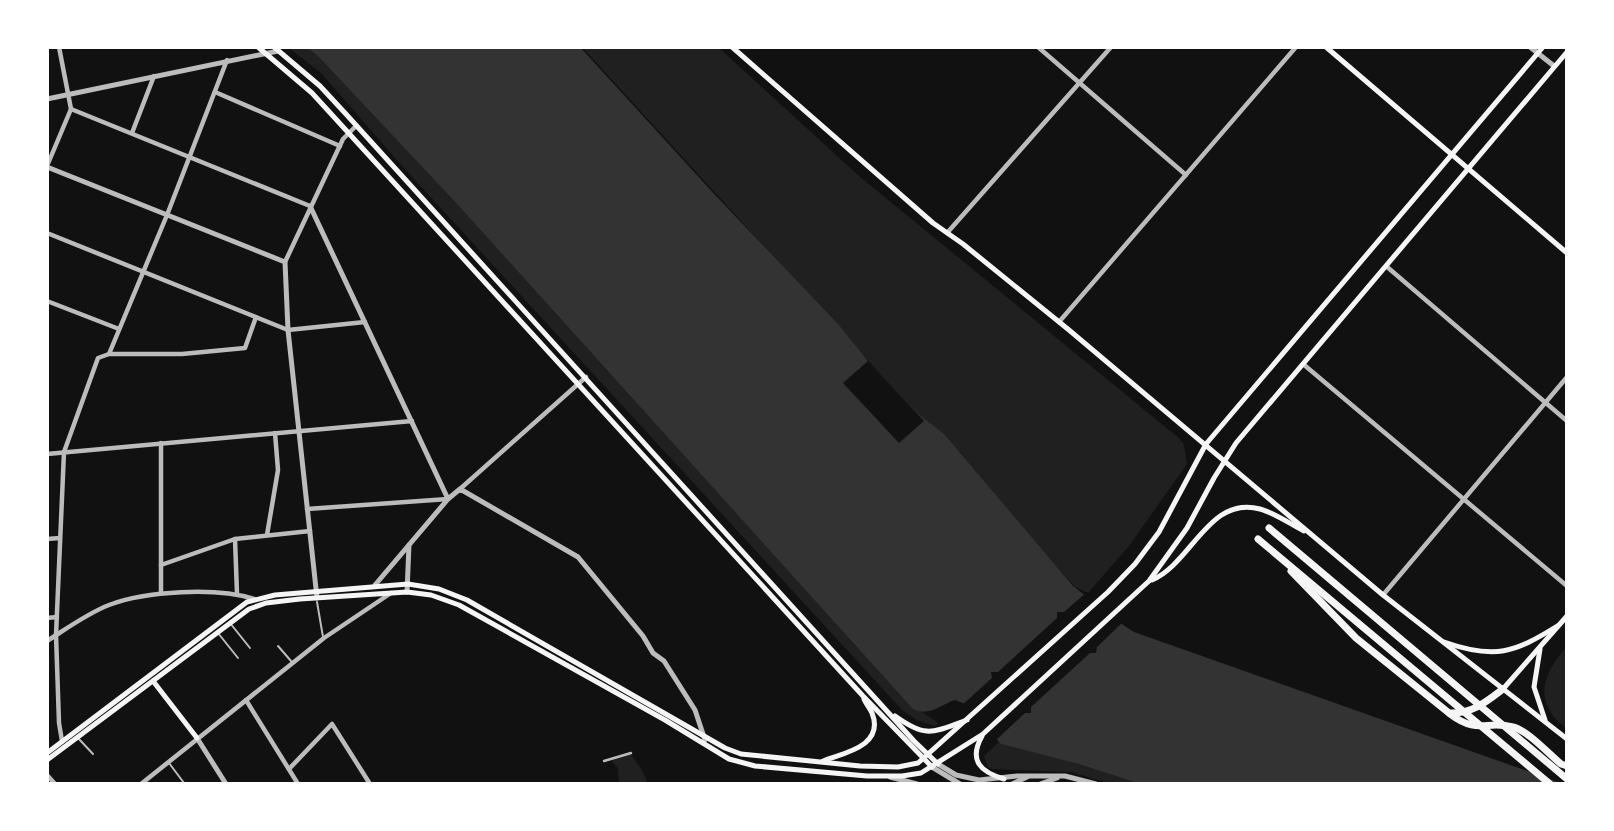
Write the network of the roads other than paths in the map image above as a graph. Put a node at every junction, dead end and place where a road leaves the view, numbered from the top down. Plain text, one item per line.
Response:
1 (59, 47) edge
2 (251, 47) edge
3 (258, 47) edge
4 (732, 47) edge
5 (1038, 47) edge
6 (1111, 47) edge
7 (1296, 47) edge
8 (1327, 47) edge
9 (1530, 47) edge
10 (1543, 47) edge
11 (276, 49) edge
12 (1567, 52) edge
13 (266, 54) junction
14 (1537, 54) junction
15 (227, 60) junction
16 (1555, 66) junction
17 (154, 76) junction
18 (1080, 83) junction
19 (215, 92) junction
20 (69, 94) junction
21 (47, 99) edge
22 (71, 108) junction
23 (356, 126) junction
24 (132, 133) junction
25 (349, 133) junction
26 (340, 146) junction
27 (1452, 154) junction
28 (190, 156) junction
29 (47, 166) edge
30 (1468, 167) junction
31 (1186, 175) junction
32 (310, 206) junction
33 (167, 215) junction
34 (47, 233) edge
35 (947, 233) junction
36 (1567, 253) edge
37 (285, 262) junction
38 (1386, 267) junction
39 (143, 272) junction
40 (47, 301) edge
41 (256, 317) junction
42 (365, 322) junction
43 (1059, 322) junction
44 (119, 329) junction
45 (288, 330) junction
46 (109, 354) junction
47 (1303, 364) junction
48 (586, 377) junction
49 (1567, 377) edge
50 (578, 384) junction
51 (1546, 402) junction
52 (412, 421) junction
53 (1567, 421) edge
54 (299, 431) junction
55 (275, 433) junction
56 (161, 443) junction
57 (1206, 444) junction
58 (64, 452) junction
59 (47, 454) edge
60 (1224, 459) junction
61 (460, 489) junction
62 (449, 499) junction
63 (1464, 500) junction
64 (307, 509) junction
65 (1269, 528) dead end
66 (310, 531) junction
67 (267, 535) junction
68 (1313, 535) junction
69 (60, 538) junction
70 (47, 539) edge
71 (235, 539) junction
72 (1258, 539) dead end
73 (409, 545) junction
74 (1266, 545) junction
75 (161, 565) junction
76 (1149, 581) junction
77 (408, 584) junction
78 (375, 585) junction
79 (1567, 586) edge
80 (316, 591) junction
81 (392, 592) junction
82 (407, 592) junction
83 (161, 593) junction
84 (237, 594) junction
85 (1383, 595) junction
86 (317, 598) junction
87 (254, 600) junction
88 (1567, 616) edge
89 (57, 617) junction
90 (47, 618) edge
91 (230, 622) junction
92 (1559, 625) junction
93 (217, 632) junction
94 (56, 635) junction
95 (324, 638) junction
96 (1439, 640) junction
97 (47, 641) edge
98 (278, 646) dead end
99 (1540, 646) junction
100 (250, 648) dead end
101 (238, 658) dead end
102 (292, 663) junction
103 (153, 681) junction
104 (1503, 688) junction
105 (863, 696) junction
106 (246, 700) junction
107 (887, 710) junction
108 (1450, 713) junction
109 (970, 719) junction
110 (1546, 723) junction
111 (983, 734) junction
112 (705, 736) junction
113 (77, 737) junction
114 (197, 738) junction
115 (1567, 739) edge
116 (62, 741) junction
117 (706, 747) junction
118 (631, 752) dead end
119 (47, 753) edge
120 (93, 754) dead end
121 (926, 757) junction
122 (47, 760) edge
123 (604, 761) dead end
124 (168, 762) junction
125 (821, 762) junction
126 (935, 766) junction
127 (1567, 766) edge
128 (289, 769) junction
129 (47, 775) edge
130 (890, 776) junction
131 (1065, 776) junction
132 (1567, 776) edge
133 (148, 782) edge
134 (1008, 782) edge
135 (184, 783) edge
136 (55, 784) edge
137 (141, 784) edge
138 (226, 784) edge
139 (298, 784) edge
140 (370, 784) edge
141 (917, 784) edge
142 (960, 784) edge
143 (1041, 784) edge
144 (1096, 784) edge
145 (1550, 784) edge

1 - 20 street
2 - 13 street
3 - 13 main road
4 - 35 main road
5 - 18 street
6 - 18 street
7 - 31 street
8 - 27 main road
9 - 14 street
10 - 14 main road
11 - 13 street
11 - 23 main road
12 - 16 main road
13 - 15 street
13 - 25 main road
14 - 16 street
14 - 27 main road
15 - 17 street
15 - 19 street
16 - 30 main road
17 - 20 street
17 - 24 street
18 - 31 street
18 - 35 street
19 - 26 street
19 - 28 street
20 - 21 street
20 - 22 street
22 - 24 street
22 - 29 street
23 - 25 street
23 - 48 main road
24 - 28 street
25 - 26 street
25 - 50 main road
26 - 32 street
27 - 30 main road
27 - 57 main road
28 - 32 street
28 - 33 street
29 - 33 street
30 - 36 main road
30 - 38 main road
31 - 43 street
32 - 37 street
32 - 42 street
33 - 37 street
33 - 39 street
34 - 39 street
35 - 43 main road
37 - 45 street
38 - 47 main road
38 - 51 street
39 - 41 street
39 - 44 street
40 - 44 street
41 - 45 street
41 - 46 street
42 - 45 street
42 - 52 street
43 - 57 main road
44 - 46 street
45 - 54 street
46 - 58 street
47 - 60 main road
47 - 63 street
48 - 50 street
48 - 107 main road
49 - 51 street
50 - 61 street
50 - 105 main road
51 - 53 street
51 - 63 street
52 - 54 street
52 - 62 street
54 - 55 street
54 - 64 street
55 - 56 street
55 - 67 street
56 - 58 street
56 - 75 street
57 - 60 main road
57 - 109 main road
58 - 59 street
58 - 69 street
60 - 68 main road
60 - 76 main road
61 - 62 street
61 - 112 street
62 - 64 street
62 - 73 street
63 - 79 street
63 - 85 street
64 - 66 street
65 - 132 highway
66 - 67 street
66 - 80 street
67 - 71 street
68 - 76 main road
68 - 85 main road
69 - 70 street
69 - 89 street
71 - 75 street
71 - 84 street
72 - 74 highway
73 - 77 street
73 - 78 street
74 - 108 highway
74 - 145 highway
75 - 83 street
76 - 111 main road
77 - 78 main road
77 - 82 street
77 - 112 main road
78 - 80 main road
80 - 86 street
80 - 87 main road
81 - 82 main road
81 - 86 main road
81 - 95 street
82 - 117 main road
83 - 84 street
83 - 94 street
84 - 87 street
85 - 96 main road
86 - 91 main road
86 - 95 lane
87 - 116 main road
88 - 92 main road
89 - 90 street
89 - 94 street
91 - 93 main road
91 - 100 lane
92 - 96 main road
92 - 99 main road
93 - 101 lane
93 - 103 main road
94 - 97 street
94 - 116 street
95 - 102 street
96 - 104 main road
98 - 102 lane
99 - 104 main road
99 - 110 main road
102 - 106 street
103 - 113 main road
103 - 114 main road
104 - 108 highway
104 - 110 main road
105 - 121 main road
105 - 125 main road
106 - 114 street
106 - 128 street
107 - 109 main road
107 - 121 main road
108 - 127 highway
109 - 121 main road
110 - 115 main road
111 - 126 main road
111 - 134 main road
112 - 117 street
112 - 125 main road
113 - 120 lane
113 - 122 main road
114 - 124 street
114 - 138 street
116 - 119 main road
117 - 130 main road
118 - 123 street
121 - 125 main road
121 - 126 main road
124 - 133 street
124 - 135 lane
126 - 130 main road
126 - 134 street
126 - 142 street
128 - 139 street
128 - 140 street
129 - 136 street
130 - 141 street
131 - 134 street
131 - 143 street
131 - 144 street
133 - 137 street

